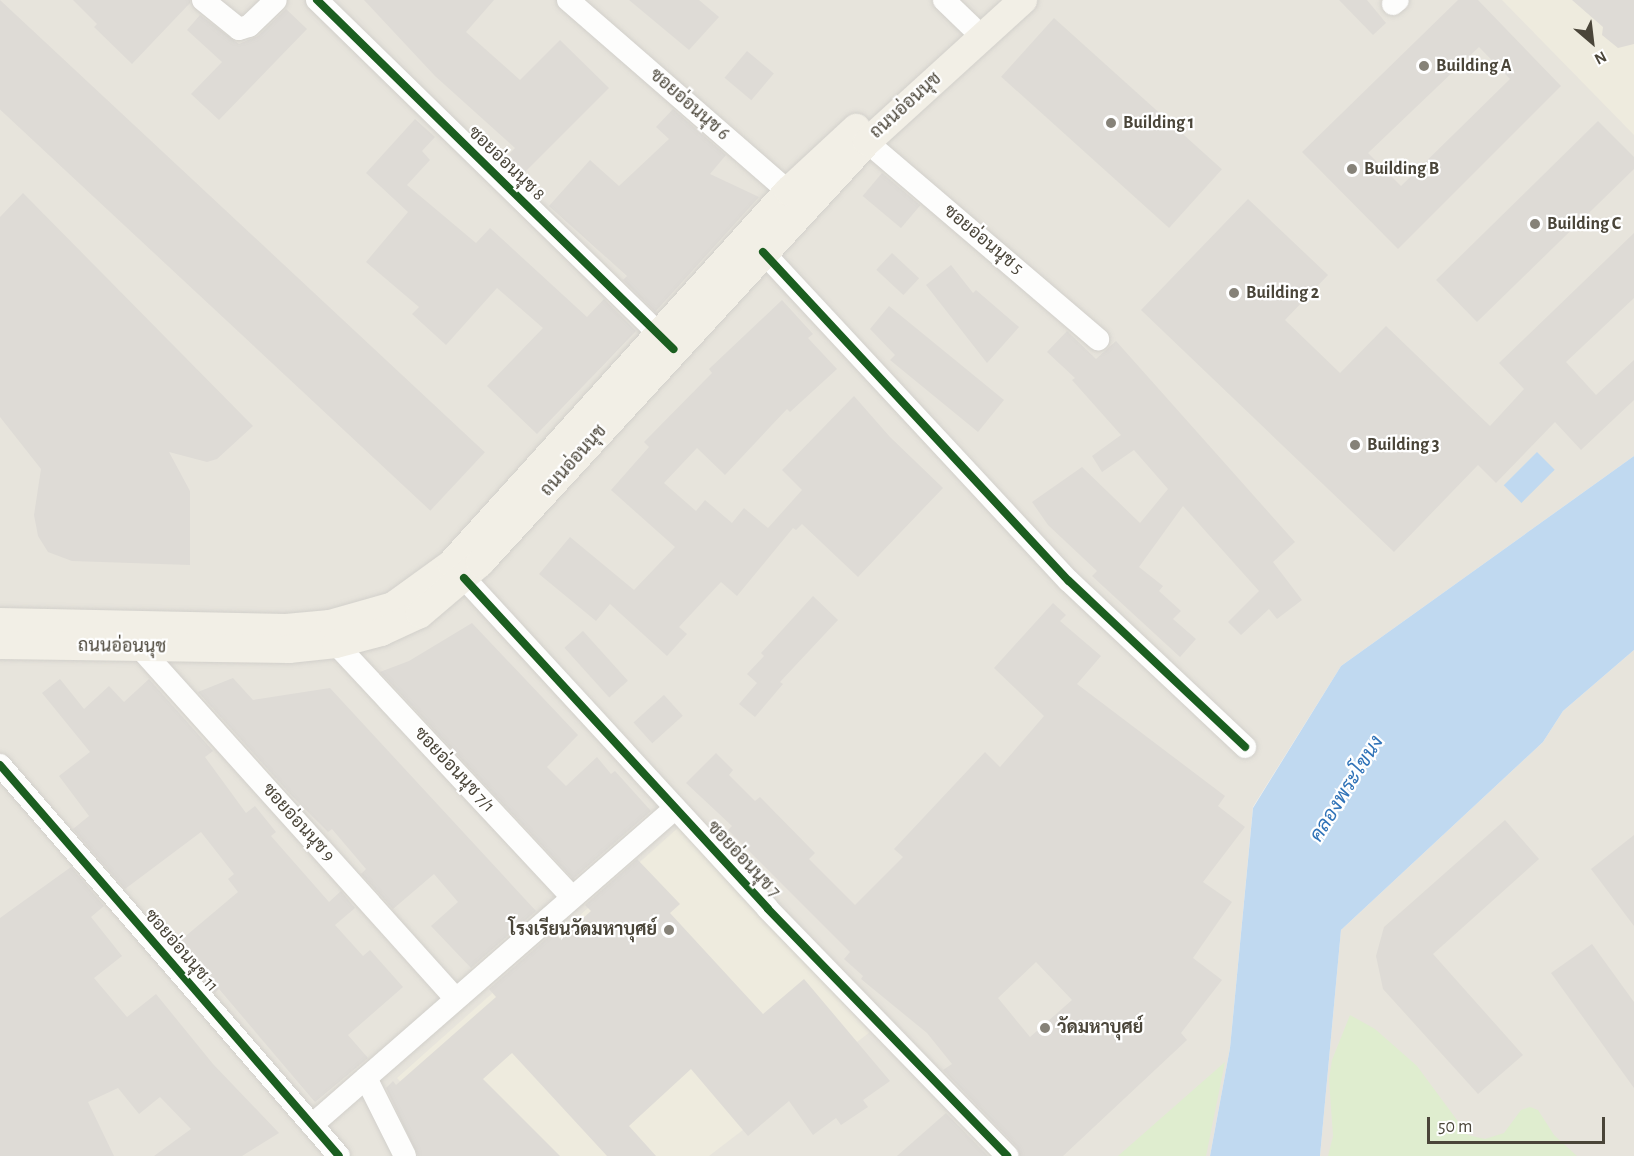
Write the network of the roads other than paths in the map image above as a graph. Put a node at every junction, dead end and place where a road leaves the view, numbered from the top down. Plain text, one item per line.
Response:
1 (203, 0) edge
2 (276, 0) edge
3 (317, 0) edge
4 (568, 0) edge
5 (944, 0) edge
6 (999, 0) edge
7 (1023, 0) edge
8 (972, 27) junction
9 (867, 142) junction
10 (788, 191) junction
11 (791, 221) junction
12 (762, 252) junction
13 (1098, 339) dead end
14 (667, 342) junction
15 (464, 578) junction
16 (0, 622) edge
17 (336, 644) junction
18 (0, 645) edge
19 (141, 648) junction
20 (1245, 747) dead end
21 (0, 765) edge
22 (675, 808) junction
23 (572, 897) junction
24 (455, 998) junction
25 (366, 1078) junction
26 (312, 1125) junction
27 (339, 1156) edge
28 (405, 1156) edge
29 (1007, 1156) edge

1 - 2 street
3 - 14 street, ซอยอ่อนนุช 8
4 - 10 street, ซอยอ่อนนุช 6
5 - 8 street
6 - 8 main road, ถนนอ่อนนุช
7 - 9 main road, ถนนอ่อนนุช
8 - 10 main road, ถนนอ่อนนุช
9 - 11 main road, ถนนอ่อนนุช
9 - 13 street, ซอยอ่อนนุช 5
10 - 11 street
10 - 14 main road, ถนนอ่อนนุช
11 - 12 main road, ถนนอ่อนนุช
12 - 14 main road, ถนนอ่อนนุช
12 - 20 street
14 - 15 main road, ถนนอ่อนนุช
14 - 16 main road, ถนนอ่อนนุช
15 - 17 main road, ถนนอ่อนนุช
15 - 22 street, ซอยอ่อนนุช 7
17 - 19 main road, ถนนอ่อนนุช
17 - 23 street, ซอยอ่อนนุช 7/1
18 - 19 main road, ถนนอ่อนนุช
19 - 24 street, ซอยอ่อนนุช 9
21 - 26 street, ซอยอ่อนนุช 11
22 - 23 street
22 - 29 street, ซอยอ่อนนุช 7
23 - 24 street
24 - 25 street
25 - 26 street
25 - 28 street
26 - 27 street, ซอยอ่อนนุช 11

